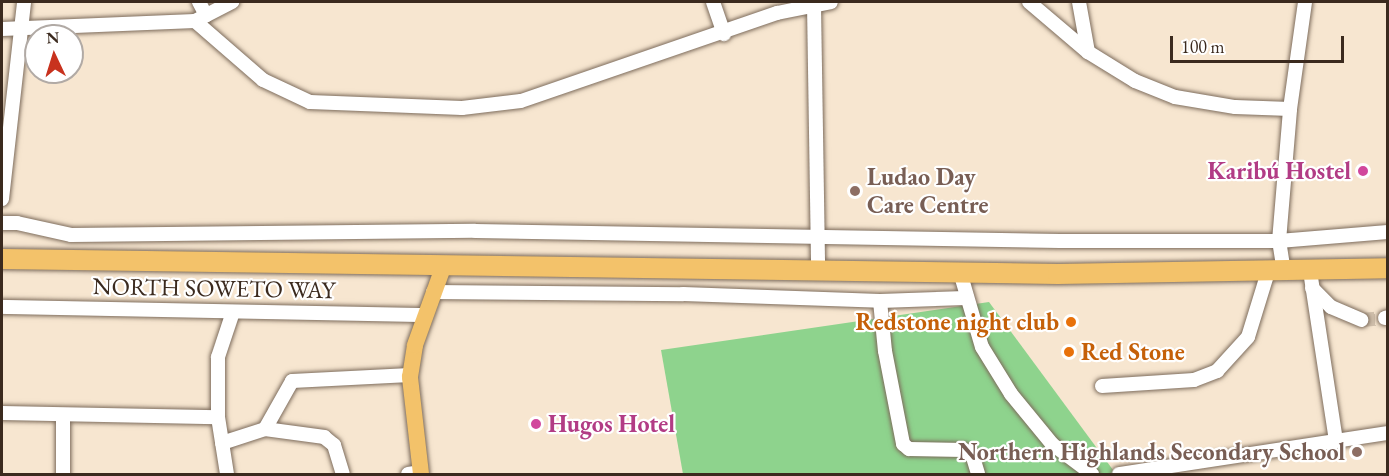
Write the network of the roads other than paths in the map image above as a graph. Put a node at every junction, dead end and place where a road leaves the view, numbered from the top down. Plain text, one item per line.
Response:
1 (24, 2) edge
2 (198, 2) edge
3 (232, 2) edge
4 (713, 2) edge
5 (831, 2) edge
6 (1029, 2) edge
7 (1079, 2) edge
8 (1305, 2) edge
9 (814, 5) junction
10 (201, 18) junction
11 (2, 29) edge
12 (21, 29) junction
13 (724, 34) junction
14 (1088, 52) junction
15 (1290, 109) junction
16 (2, 199) edge
17 (2, 223) edge
18 (1388, 232) edge
19 (817, 240) junction
20 (1279, 241) junction
21 (2, 259) edge
22 (444, 265) junction
23 (1388, 268) edge
24 (818, 270) junction
25 (960, 272) junction
26 (1276, 272) junction
27 (1311, 280) junction
28 (433, 292) junction
29 (965, 298) junction
30 (880, 301) junction
31 (2, 307) edge
32 (233, 312) junction
33 (425, 315) junction
34 (1361, 320) tunnel mouth
35 (410, 375) junction
36 (1102, 386) dead end
37 (2, 413) edge
38 (63, 415) junction
39 (218, 417) junction
40 (265, 429) junction
41 (1388, 433) edge
42 (1336, 441) junction
43 (222, 443) junction
44 (63, 474) edge
45 (227, 474) edge
46 (343, 474) edge
47 (416, 474) edge
48 (978, 474) edge
49 (1092, 474) edge
50 (1119, 474) edge

1 - 12 street
2 - 10 street
3 - 10 street
4 - 13 street
5 - 9 street
6 - 14 street
7 - 14 street
8 - 15 street
9 - 13 street
9 - 19 street
10 - 12 street
10 - 13 street
11 - 12 street
12 - 16 street
14 - 15 street
15 - 20 street
17 - 19 street
18 - 20 street
19 - 20 street
19 - 24 street
20 - 26 street
21 - 22 highway
22 - 24 highway
22 - 28 main road
23 - 27 highway
24 - 25 highway
25 - 26 highway
25 - 29 street
26 - 27 highway
26 - 36 street
27 - 34 street
27 - 42 street
28 - 30 street
28 - 33 main road
29 - 30 street
29 - 49 street
30 - 48 street
31 - 32 street, NORTH SOWETO WAY
32 - 33 street, NORTH SOWETO WAY
32 - 39 street
33 - 35 main road
35 - 40 street
35 - 47 main road
37 - 38 street
38 - 39 street
38 - 44 street
39 - 43 street
40 - 43 street
40 - 46 street
41 - 42 street
42 - 50 street
43 - 45 street

